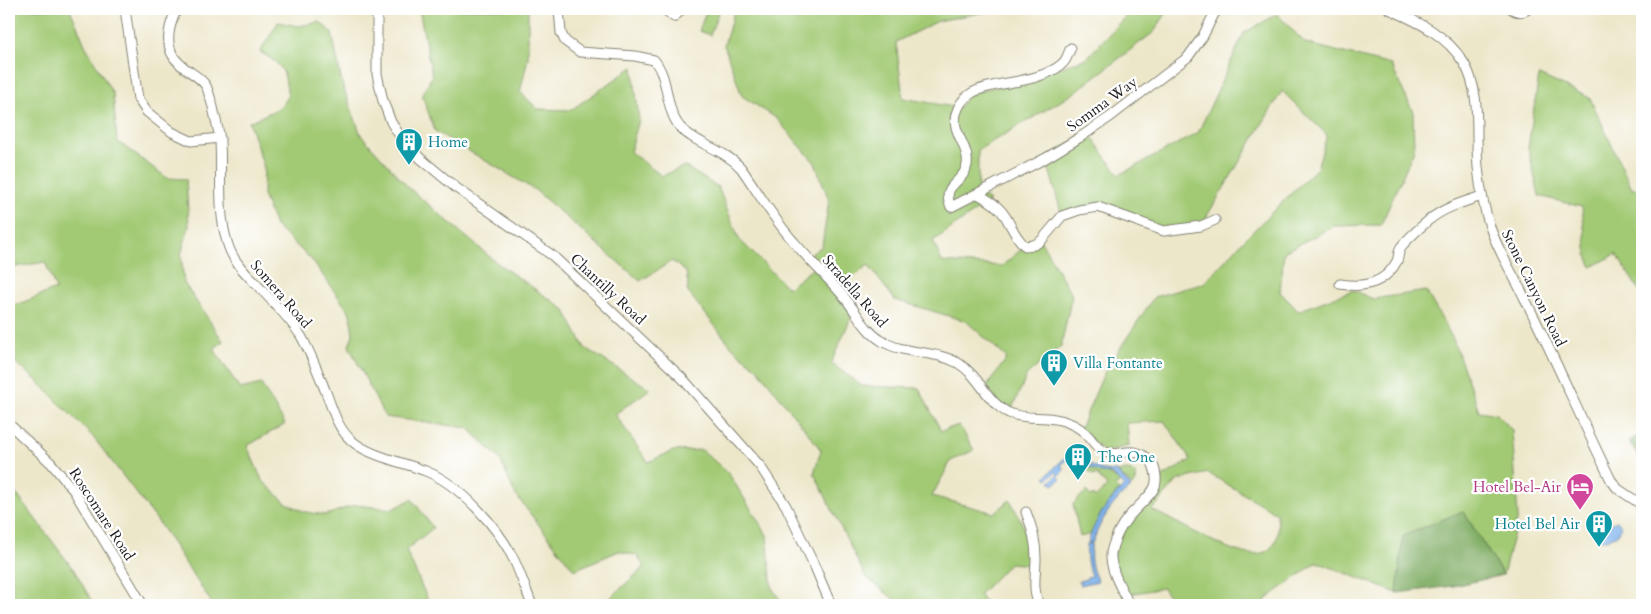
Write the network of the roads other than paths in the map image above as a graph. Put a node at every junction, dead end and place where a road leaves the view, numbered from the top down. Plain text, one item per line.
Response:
1 (125, 9) edge
2 (177, 9) edge
3 (377, 9) edge
4 (559, 9) edge
5 (664, 9) edge
6 (682, 9) edge
7 (1219, 9) edge
8 (1388, 9) edge
9 (1512, 9) edge
10 (1528, 9) edge
11 (1069, 50) dead end
12 (220, 138) junction
13 (978, 194) junction
14 (1482, 196) junction
15 (1215, 220) dead end
16 (1340, 284) dead end
17 (9, 424) edge
18 (1642, 505) edge
19 (1026, 512) dead end
20 (143, 605) edge
21 (532, 605) edge
22 (831, 605) edge
23 (1040, 605) edge
24 (1130, 605) edge

1 - 12 street
2 - 12 street, Somera Road
3 - 22 street, Chantilly Road
4 - 24 street, Stradella Road
5 - 6 street
7 - 13 street, Somma Way
8 - 14 street, Stone Canyon Road
9 - 10 street
11 - 13 street, Somma Way
12 - 21 street, Somera Road
13 - 15 street
14 - 16 street
14 - 18 street, Stone Canyon Road
17 - 20 street, Roscomare Road
19 - 23 street

